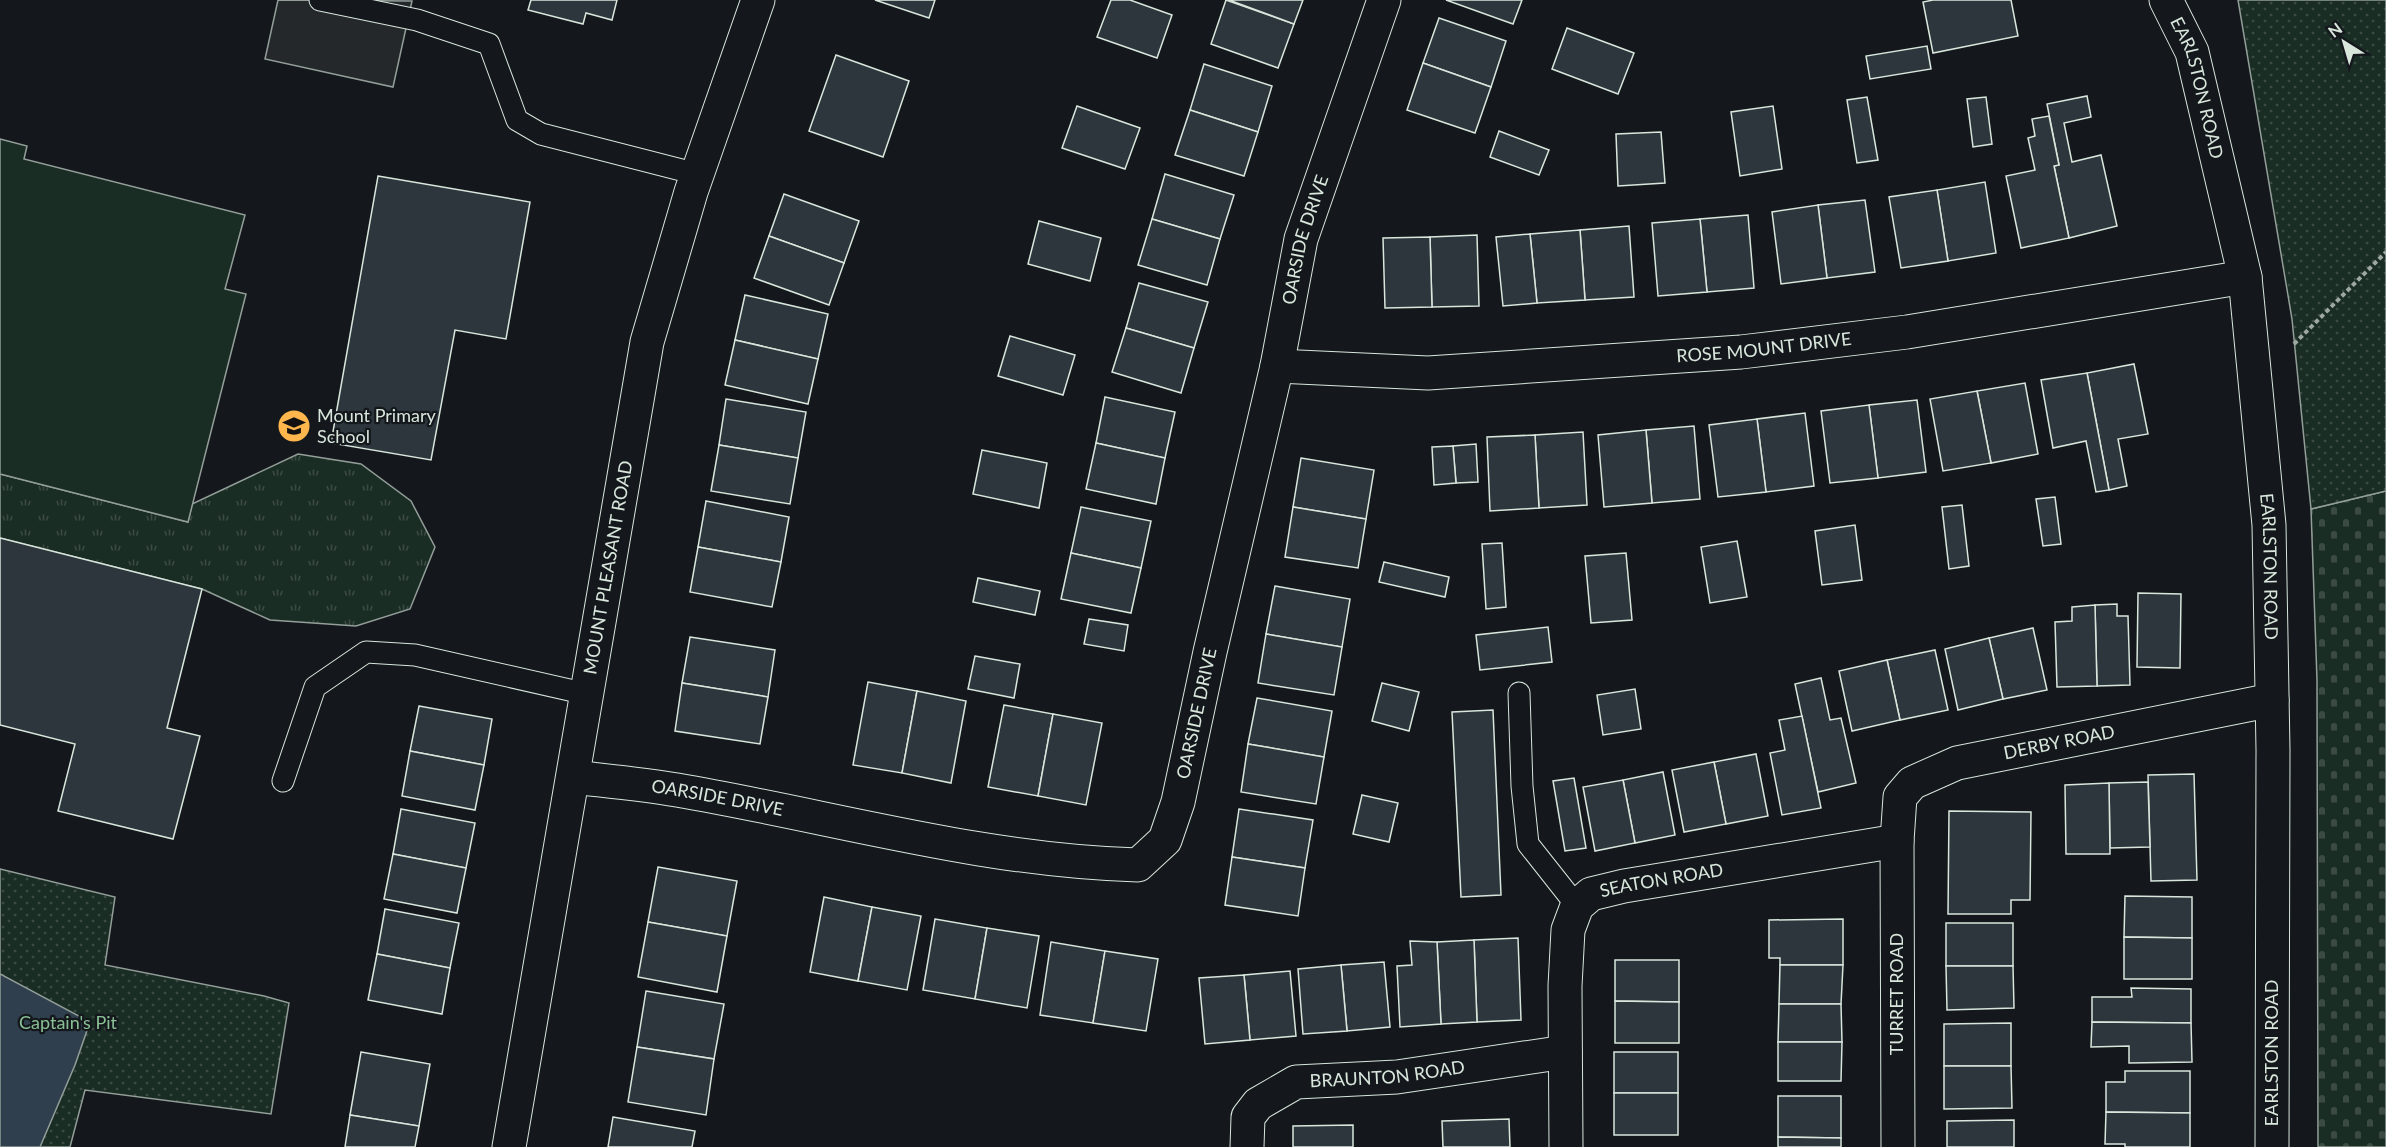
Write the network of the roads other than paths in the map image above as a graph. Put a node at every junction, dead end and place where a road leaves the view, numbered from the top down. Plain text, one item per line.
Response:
1 (320, 0) edge
2 (758, 0) edge
3 (1384, 0) edge
4 (2166, 0) edge
5 (697, 174) junction
6 (2245, 277) junction
7 (1276, 366) junction
8 (1519, 693) dead end
9 (587, 694) junction
10 (2272, 700) junction
11 (573, 777) junction
12 (283, 781) dead end
13 (1897, 841) junction
14 (1577, 906) junction
15 (1565, 1052) junction
16 (510, 1147) edge
17 (1246, 1147) edge
18 (1566, 1147) edge
19 (1898, 1147) edge
20 (2272, 1147) edge

1 - 5 lane
2 - 5 street, MOUNT PLEASANT ROAD
3 - 7 street, OARSIDE DRIVE
4 - 6 street, EARLSTON ROAD
5 - 9 street, MOUNT PLEASANT ROAD
6 - 7 street, ROSE MOUNT DRIVE
6 - 10 street, EARLSTON ROAD
7 - 11 street, OARSIDE DRIVE
8 - 14 lane
9 - 11 street, MOUNT PLEASANT ROAD
9 - 12 lane
10 - 13 street, DERBY ROAD
10 - 20 street, EARLSTON ROAD
11 - 16 street, MOUNT PLEASANT ROAD
13 - 14 street, SEATON ROAD
13 - 19 street, TURRET ROAD
14 - 15 street, SEATON ROAD
15 - 17 street, BRAUNTON ROAD
15 - 18 street, SEATON ROAD

